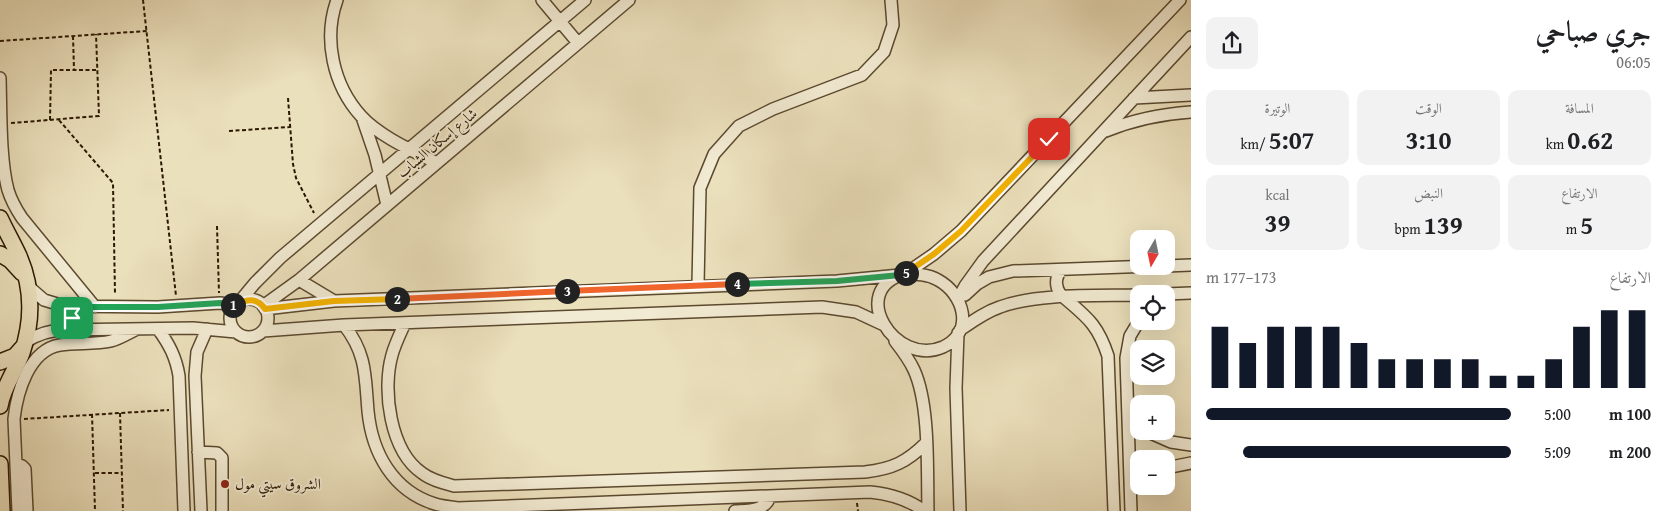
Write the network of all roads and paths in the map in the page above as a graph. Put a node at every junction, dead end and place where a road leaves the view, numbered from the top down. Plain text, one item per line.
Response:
1 (143, 0) edge
2 (337, 0) edge
3 (542, 0) edge
4 (585, 0) edge
5 (629, 0) edge
6 (891, 0) edge
7 (1180, 0) edge
8 (560, 21) junction
9 (146, 31) junction
10 (96, 34) junction
11 (72, 36) junction
12 (1191, 37) edge
13 (0, 41) edge
14 (578, 43) junction
15 (74, 70) junction
16 (97, 70) junction
17 (0, 78) edge
18 (1191, 95) edge
19 (288, 98) dead end
20 (1134, 98) junction
21 (1191, 112) edge
22 (362, 117) junction
23 (50, 120) junction
24 (59, 120) junction
25 (2, 124) junction
26 (290, 126) junction
27 (229, 131) dead end
28 (1104, 131) junction
29 (410, 148) junction
30 (437, 163) junction
31 (379, 174) junction
32 (387, 205) junction
33 (0, 218) edge
34 (320, 224) junction
35 (217, 226) dead end
36 (0, 254) edge
37 (1191, 265) edge
38 (1175, 266) edge
39 (1130, 267) edge
40 (1061, 270) junction
41 (903, 274) junction
42 (27, 278) junction
43 (299, 280) junction
44 (698, 285) junction
45 (1191, 293) edge
46 (1175, 294) edge
47 (1130, 295) edge
48 (1064, 297) junction
49 (959, 300) junction
50 (334, 301) junction
51 (220, 303) junction
52 (237, 303) junction
53 (177, 306) junction
54 (76, 307) junction
55 (95, 307) junction
56 (115, 307) junction
57 (264, 307) junction
58 (405, 323) junction
59 (344, 325) junction
60 (884, 325) junction
61 (207, 329) junction
62 (77, 330) junction
63 (135, 330) junction
64 (158, 330) junction
65 (1134, 330) edge
66 (263, 331) junction
67 (959, 331) junction
68 (236, 332) junction
69 (891, 335) junction
70 (25, 342) junction
71 (0, 362) edge
72 (1110, 370) junction
73 (1126, 370) junction
74 (0, 404) edge
75 (180, 409) junction
76 (120, 413) junction
77 (92, 414) junction
78 (1128, 416) joint
79 (14, 419) junction
80 (1166, 440) edge
81 (926, 443) junction
82 (1191, 445) edge
83 (1131, 450) edge
84 (198, 452) junction
85 (1191, 463) edge
86 (0, 464) edge
87 (16, 464) junction
88 (1175, 466) edge
89 (94, 473) junction
90 (122, 473) junction
91 (1134, 495) edge
92 (770, 496) junction
93 (578, 507) edge
94 (2, 511) edge
95 (18, 511) edge
96 (27, 511) edge
97 (95, 511) edge
98 (123, 511) edge
99 (184, 511) edge
100 (201, 511) edge
101 (222, 511) edge
102 (735, 511) edge
103 (924, 511) edge
104 (928, 511) edge
105 (960, 511) edge
106 (1114, 511) edge
107 (1131, 511) edge

1 - 9 path
2 - 22 street
3 - 8 street
4 - 8 street, شارع إسكان الشباب
5 - 14 street, شارع إسكان الشباب
6 - 44 street
7 - 41 street
8 - 14 street
8 - 29 street, شارع إسكان الشباب
9 - 10 path
9 - 53 path
10 - 11 path
10 - 16 path
11 - 13 path
11 - 15 path
12 - 20 street
14 - 30 street, شارع إسكان الشباب
15 - 16 path
15 - 23 path
16 - 24 path
17 - 25 street
18 - 20 street
19 - 26 path
20 - 28 street
21 - 28 street
22 - 29 street
22 - 31 street
23 - 24 path
23 - 25 path
24 - 56 path
25 - 55 street
26 - 27 path
26 - 34 path
28 - 49 street
29 - 30 street
29 - 31 street, شارع إسكان الشباب
30 - 32 street, شارع إسكان الشباب
31 - 32 street
31 - 34 street, شارع إسكان الشباب
32 - 43 street, شارع إسكان الشباب
33 - 42 main road
34 - 52 street, شارع إسكان الشباب
35 - 51 path
36 - 42 main road
37 - 38 street
39 - 40 street
40 - 48 street
40 - 49 street
41 - 44 street
41 - 49 street
41 - 60 street
42 - 54 street
42 - 70 main road
43 - 50 street
43 - 57 street, شارع إسكان الشباب
44 - 50 street
45 - 46 street
47 - 48 street
48 - 67 street
48 - 72 street
49 - 67 street
50 - 57 street
51 - 52 street
51 - 53 street
52 - 57 street
52 - 68 street
53 - 56 street
54 - 55 street
54 - 62 street
55 - 56 street
57 - 66 street
58 - 59 street
58 - 60 street
58 - 81 street
59 - 66 street
59 - 93 street
60 - 69 street
61 - 64 street
61 - 68 street
61 - 84 street
62 - 63 street
62 - 70 street
63 - 64 street
63 - 79 street
64 - 75 street
65 - 73 street
66 - 68 street
67 - 69 street
67 - 105 street
69 - 81 street
70 - 71 main road
70 - 74 main road
72 - 73 street
72 - 106 street
73 - 78 street
75 - 76 path
75 - 99 street
76 - 77 path
76 - 90 path
77 - 79 path
77 - 89 path
78 - 83 street
79 - 87 street
80 - 82 street
81 - 104 street
84 - 100 street
84 - 101 street
85 - 88 street
86 - 94 main road
87 - 95 street
87 - 96 street
89 - 90 path
89 - 97 path
90 - 98 path
91 - 107 street
92 - 93 street
92 - 102 street
92 - 103 street

